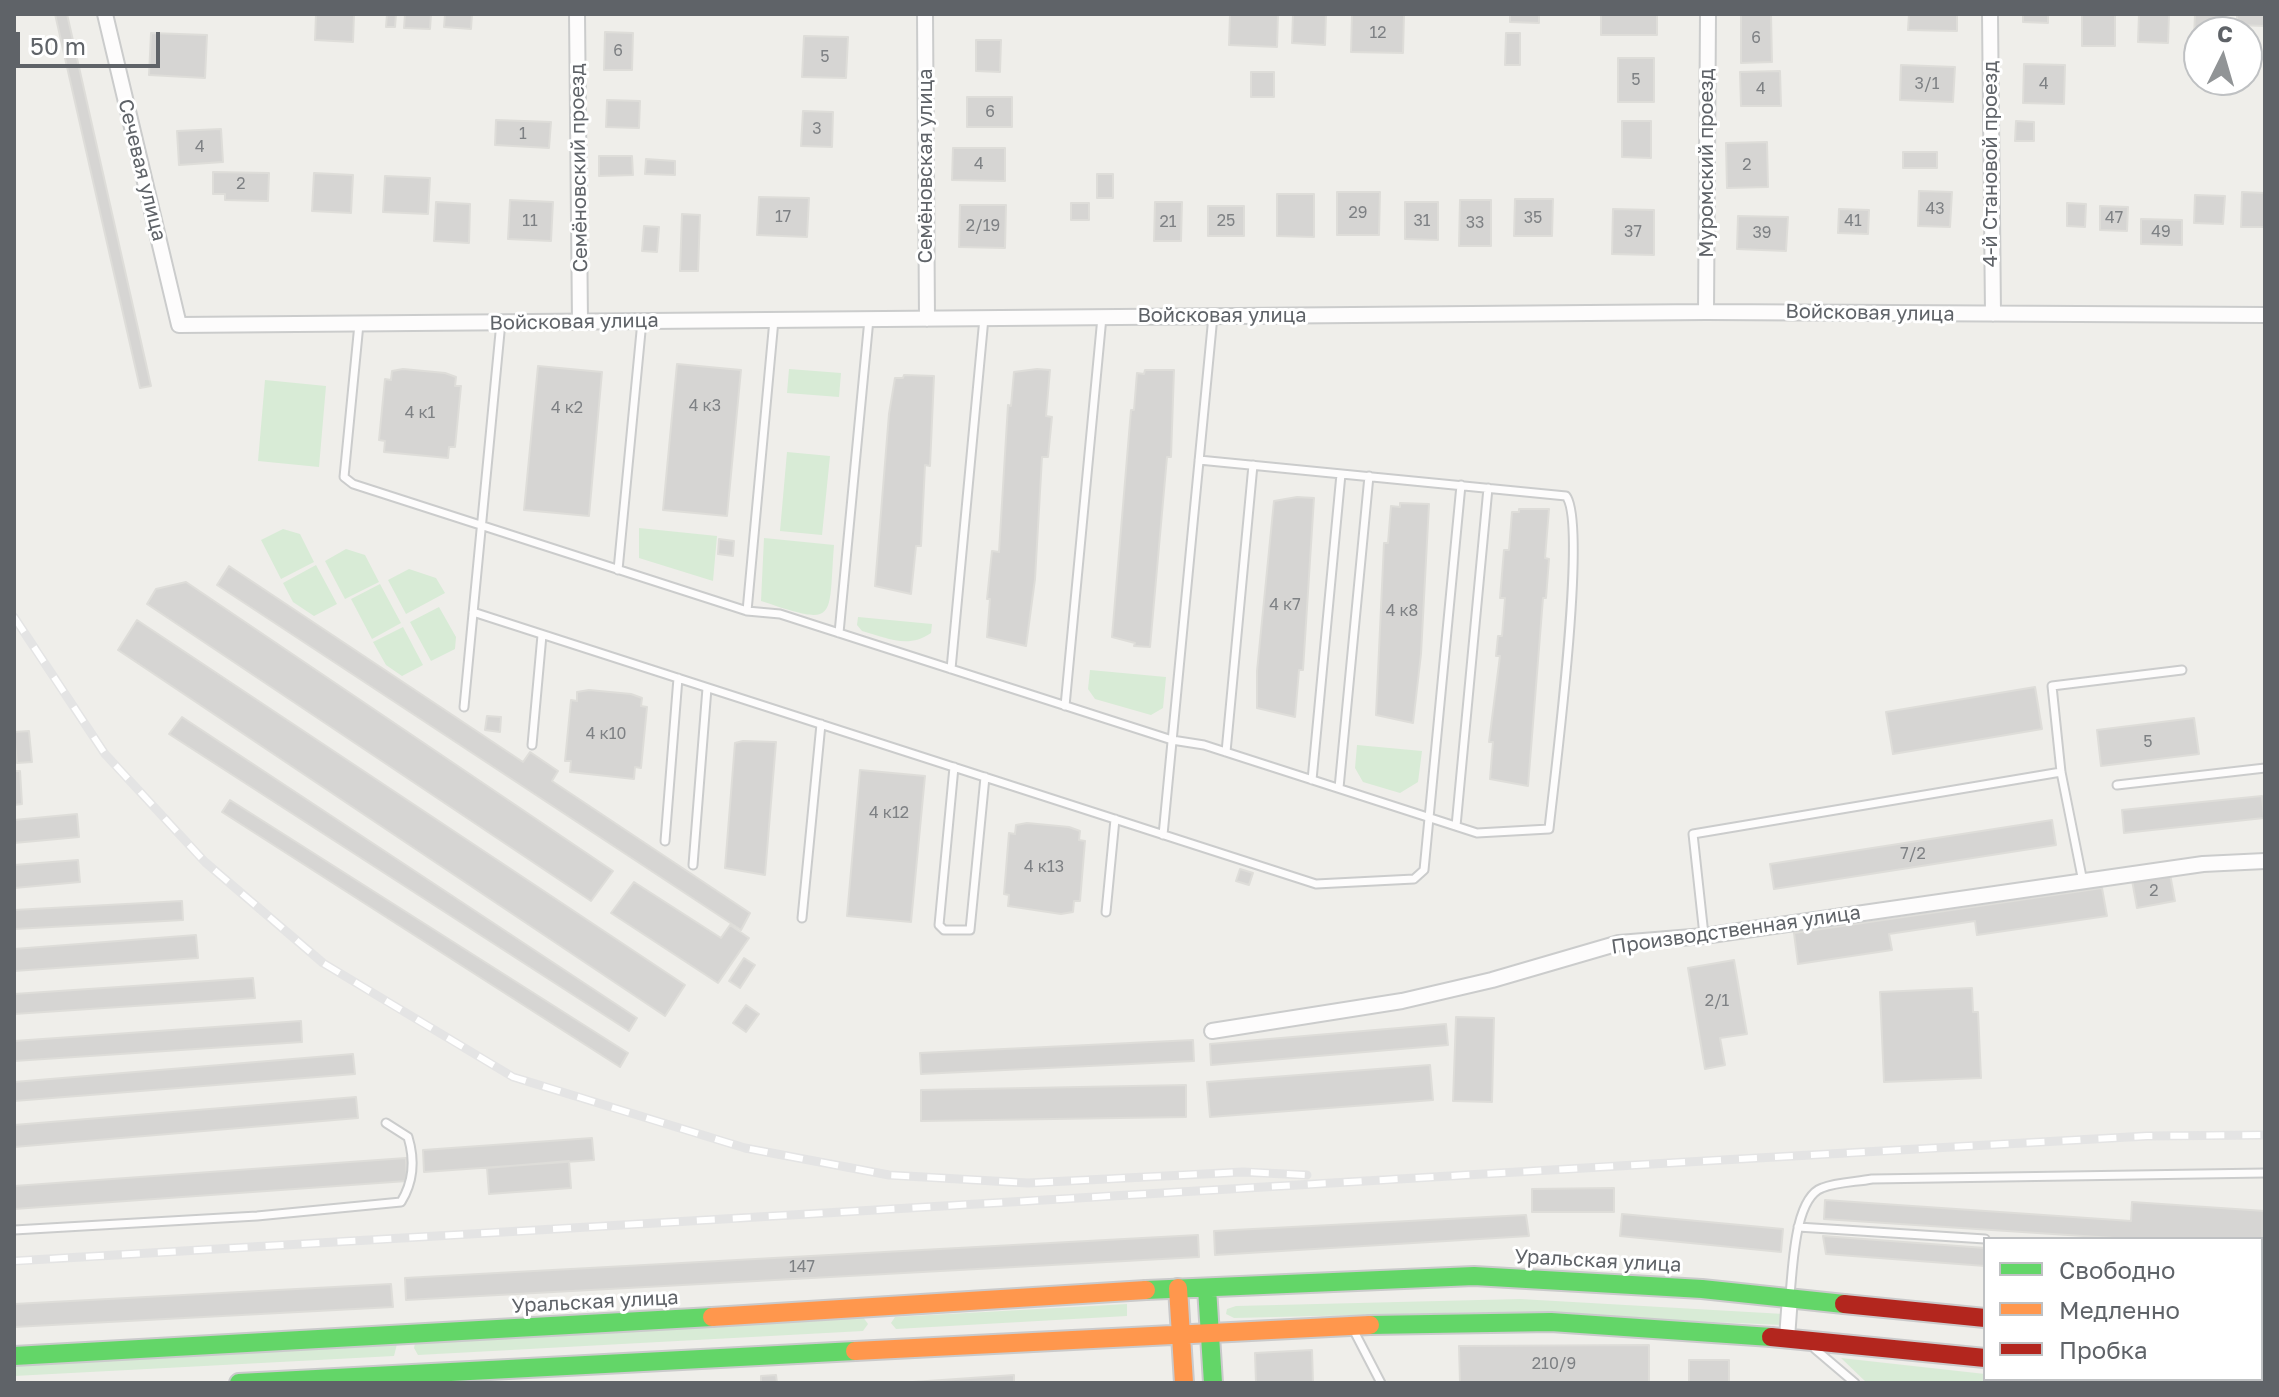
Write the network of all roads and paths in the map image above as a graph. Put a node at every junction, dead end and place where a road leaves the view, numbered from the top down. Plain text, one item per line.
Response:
1 (105, 14) edge
2 (577, 14) edge
3 (925, 14) edge
4 (1708, 14) edge
5 (1990, 14) edge
6 (1706, 312) junction
7 (1993, 314) junction
8 (2265, 315) edge
9 (1213, 316) junction
10 (1102, 317) junction
11 (984, 318) junction
12 (869, 319) junction
13 (927, 319) junction
14 (774, 320) junction
15 (642, 321) junction
16 (501, 322) junction
17 (580, 322) junction
18 (359, 324) junction
19 (179, 325) joint
20 (1199, 460) junction
21 (1253, 465) junction
22 (1341, 474) junction
23 (1369, 476) junction
24 (1461, 485) junction
25 (1488, 488) junction
26 (482, 526) junction
27 (618, 570) junction
28 (747, 611) junction
29 (473, 612) junction
30 (839, 633) junction
31 (542, 635) junction
32 (951, 669) junction
33 (2182, 670) dead end
34 (678, 678) junction
35 (707, 688) junction
36 (1065, 706) junction
37 (464, 707) dead end
38 (821, 724) junction
39 (1172, 740) junction
40 (532, 745) dead end
41 (1226, 752) junction
42 (954, 767) junction
43 (2265, 768) edge
44 (2061, 772) junction
45 (985, 777) junction
46 (1312, 780) junction
47 (2117, 785) dead end
48 (1339, 788) junction
49 (1429, 817) junction
50 (1115, 819) junction
51 (1456, 826) junction
52 (1163, 835) junction
53 (665, 841) dead end
54 (2265, 861) edge
55 (693, 865) dead end
56 (2083, 882) junction
57 (1106, 912) dead end
58 (802, 918) dead end
59 (1704, 936) junction
60 (1212, 1031) dead end
61 (386, 1123) dead end
62 (2265, 1173) edge
63 (1798, 1227) junction
64 (14, 1230) edge
65 (1983, 1239) edge
66 (1178, 1288) junction
67 (1207, 1288) junction
68 (1790, 1297) junction
69 (1983, 1318) edge
70 (1351, 1325) junction
71 (1209, 1335) junction
72 (1180, 1336) junction
73 (1796, 1338) junction
74 (14, 1356) edge
75 (1983, 1358) edge
76 (436, 1378) edge
77 (239, 1383) edge
78 (1184, 1383) edge
79 (1213, 1383) edge
80 (1381, 1383) edge
81 (1855, 1383) edge

1 - 19 street, Сечевая улица
2 - 17 street, Семёновский проезд
3 - 13 street, Семёновская улица
4 - 6 street, Муромский проезд
5 - 7 street, 4-й Становой проезд
6 - 7 street, Войсковая улица
6 - 9 street, Войсковая улица
7 - 8 street, Войсковая улица
9 - 10 street, Войсковая улица
9 - 20 lane
10 - 11 street, Войсковая улица
10 - 36 lane
11 - 13 street, Войсковая улица
11 - 32 lane
12 - 13 street, Войсковая улица
12 - 14 street, Войсковая улица
12 - 30 lane
14 - 15 street, Войсковая улица
14 - 28 lane
15 - 17 street, Войсковая улица
15 - 27 lane
16 - 17 street, Войсковая улица
16 - 18 street, Войсковая улица
16 - 26 lane
18 - 19 street, Войсковая улица
18 - 26 lane
20 - 21 lane
20 - 39 lane
21 - 22 lane
21 - 41 lane
22 - 23 lane
22 - 46 lane
23 - 24 lane
23 - 48 lane
24 - 25 lane
24 - 49 lane
25 - 51 lane
25 - 51 lane
26 - 27 lane
26 - 29 lane
27 - 28 lane
28 - 30 lane
29 - 31 lane
29 - 37 lane
30 - 32 lane
31 - 34 lane
31 - 40 lane
32 - 36 lane
33 - 44 lane
34 - 35 lane
34 - 53 lane
35 - 38 lane
35 - 55 lane
36 - 39 lane
38 - 42 lane
38 - 58 lane
39 - 41 lane
39 - 52 lane
41 - 46 lane
42 - 45 lane
42 - 45 lane
43 - 47 lane
44 - 56 lane
44 - 59 lane
45 - 50 lane
46 - 48 lane
48 - 49 lane
49 - 51 lane
49 - 52 lane
50 - 52 lane
50 - 57 lane
54 - 56 street, Производственная улица
56 - 59 street, Производственная улица
59 - 60 street, Производственная улица
61 - 64 lane
62 - 63 lane
63 - 65 lane
63 - 68 lane
66 - 67 main road, Уральская улица
66 - 72 main road
66 - 74 main road, Уральская улица
67 - 68 main road, Уральская улица
67 - 71 main road
68 - 69 main road, Уральская улица
68 - 73 street
70 - 71 main road
70 - 73 main road
70 - 80 lane
71 - 72 main road
71 - 79 main road
72 - 76 main road
72 - 78 main road
73 - 75 main road
73 - 81 lane
76 - 77 main road

